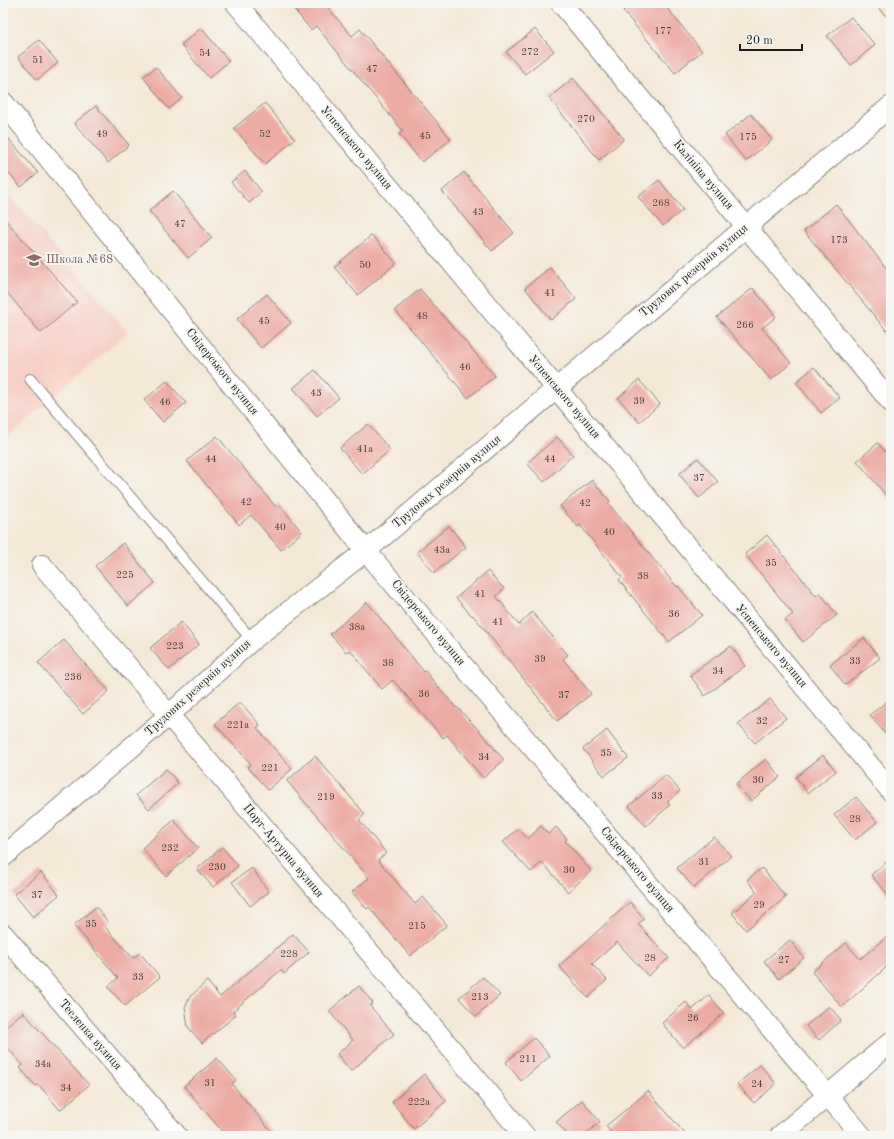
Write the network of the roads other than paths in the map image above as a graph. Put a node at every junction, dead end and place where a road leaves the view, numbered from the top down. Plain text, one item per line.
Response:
1 (236, 3) edge
2 (561, 3) edge
3 (3, 102) edge
4 (891, 106) edge
5 (746, 227) junction
6 (30, 379) dead end
7 (557, 388) junction
8 (891, 402) edge
9 (366, 550) junction
10 (42, 565) dead end
11 (252, 640) junction
12 (168, 716) junction
13 (891, 791) edge
14 (3, 856) edge
15 (3, 934) edge
16 (891, 1042) edge
17 (828, 1095) junction
18 (177, 1136) edge
19 (525, 1136) edge
20 (780, 1136) edge
21 (862, 1136) edge

1 - 7 street, Успенського вулиця
2 - 5 street, Калініна вулиця
3 - 9 street, Свідерського вулиця
4 - 5 street, Трудових резервів вулиця
5 - 7 street, Трудових резервів вулиця
5 - 8 street, Калініна вулиця
6 - 11 lane
7 - 9 street, Трудових резервів вулиця
7 - 13 street, Успенського вулиця
9 - 11 street, Трудових резервів вулиця
9 - 17 street, Свідерського вулиця
10 - 12 street, Порт-Артурна вулиця
11 - 12 street, Трудових резервів вулиця
12 - 14 street, Трудових резервів вулиця
12 - 19 street, Порт-Артурна вулиця
15 - 18 street, Тесленка вулиця
16 - 17 street
17 - 20 street
17 - 21 street, Свідерського вулиця

